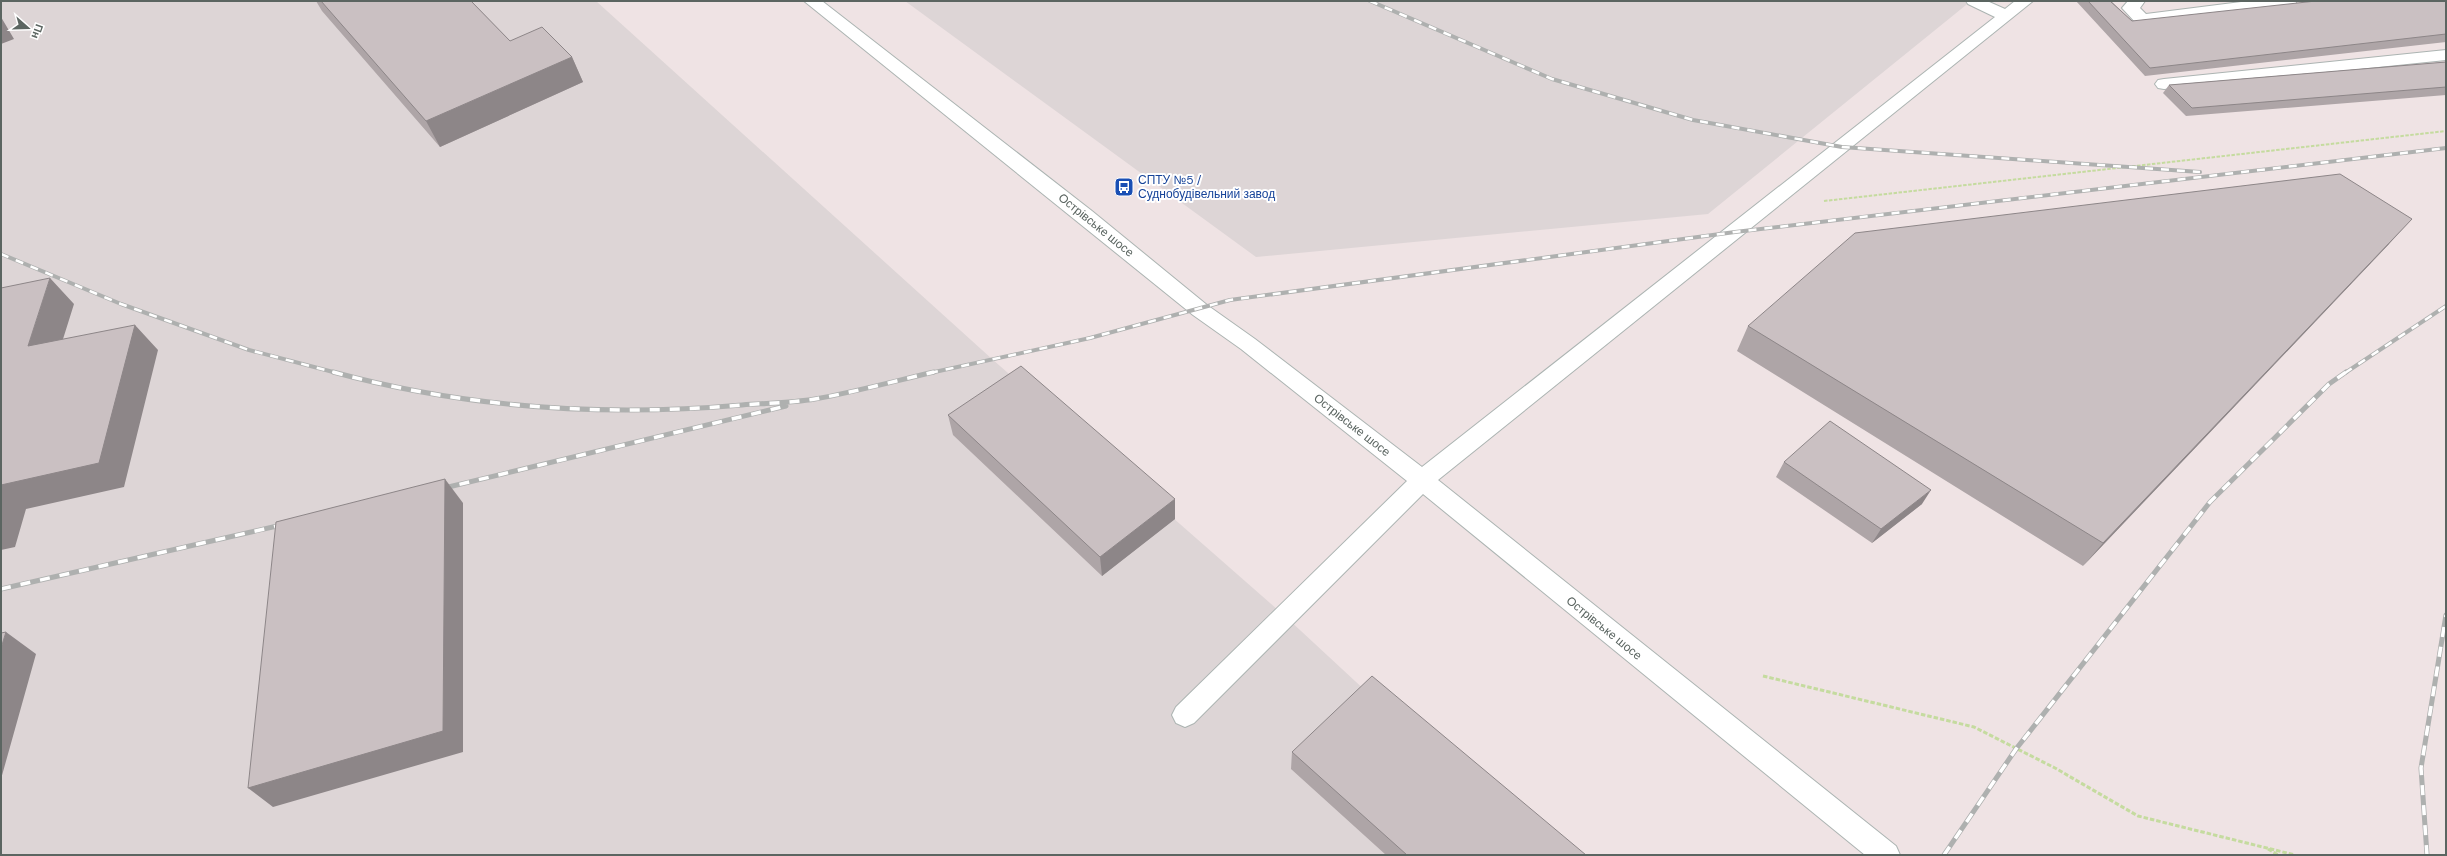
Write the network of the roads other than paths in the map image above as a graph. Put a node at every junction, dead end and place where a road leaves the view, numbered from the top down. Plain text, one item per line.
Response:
1 (812, 1) edge
2 (1974, 1) edge
3 (2025, 1) edge
4 (2137, 1) edge
5 (2289, 1) edge
6 (2006, 16) junction
7 (2446, 55) edge
8 (2164, 84) dead end
9 (1422, 480) junction
10 (1185, 715) dead end
11 (1886, 855) edge

1 - 9 street, Острівське шосе
2 - 6 street
3 - 6 street
4 - 5 street
6 - 9 street
7 - 8 street
9 - 10 street
9 - 11 street, Острівське шосе

